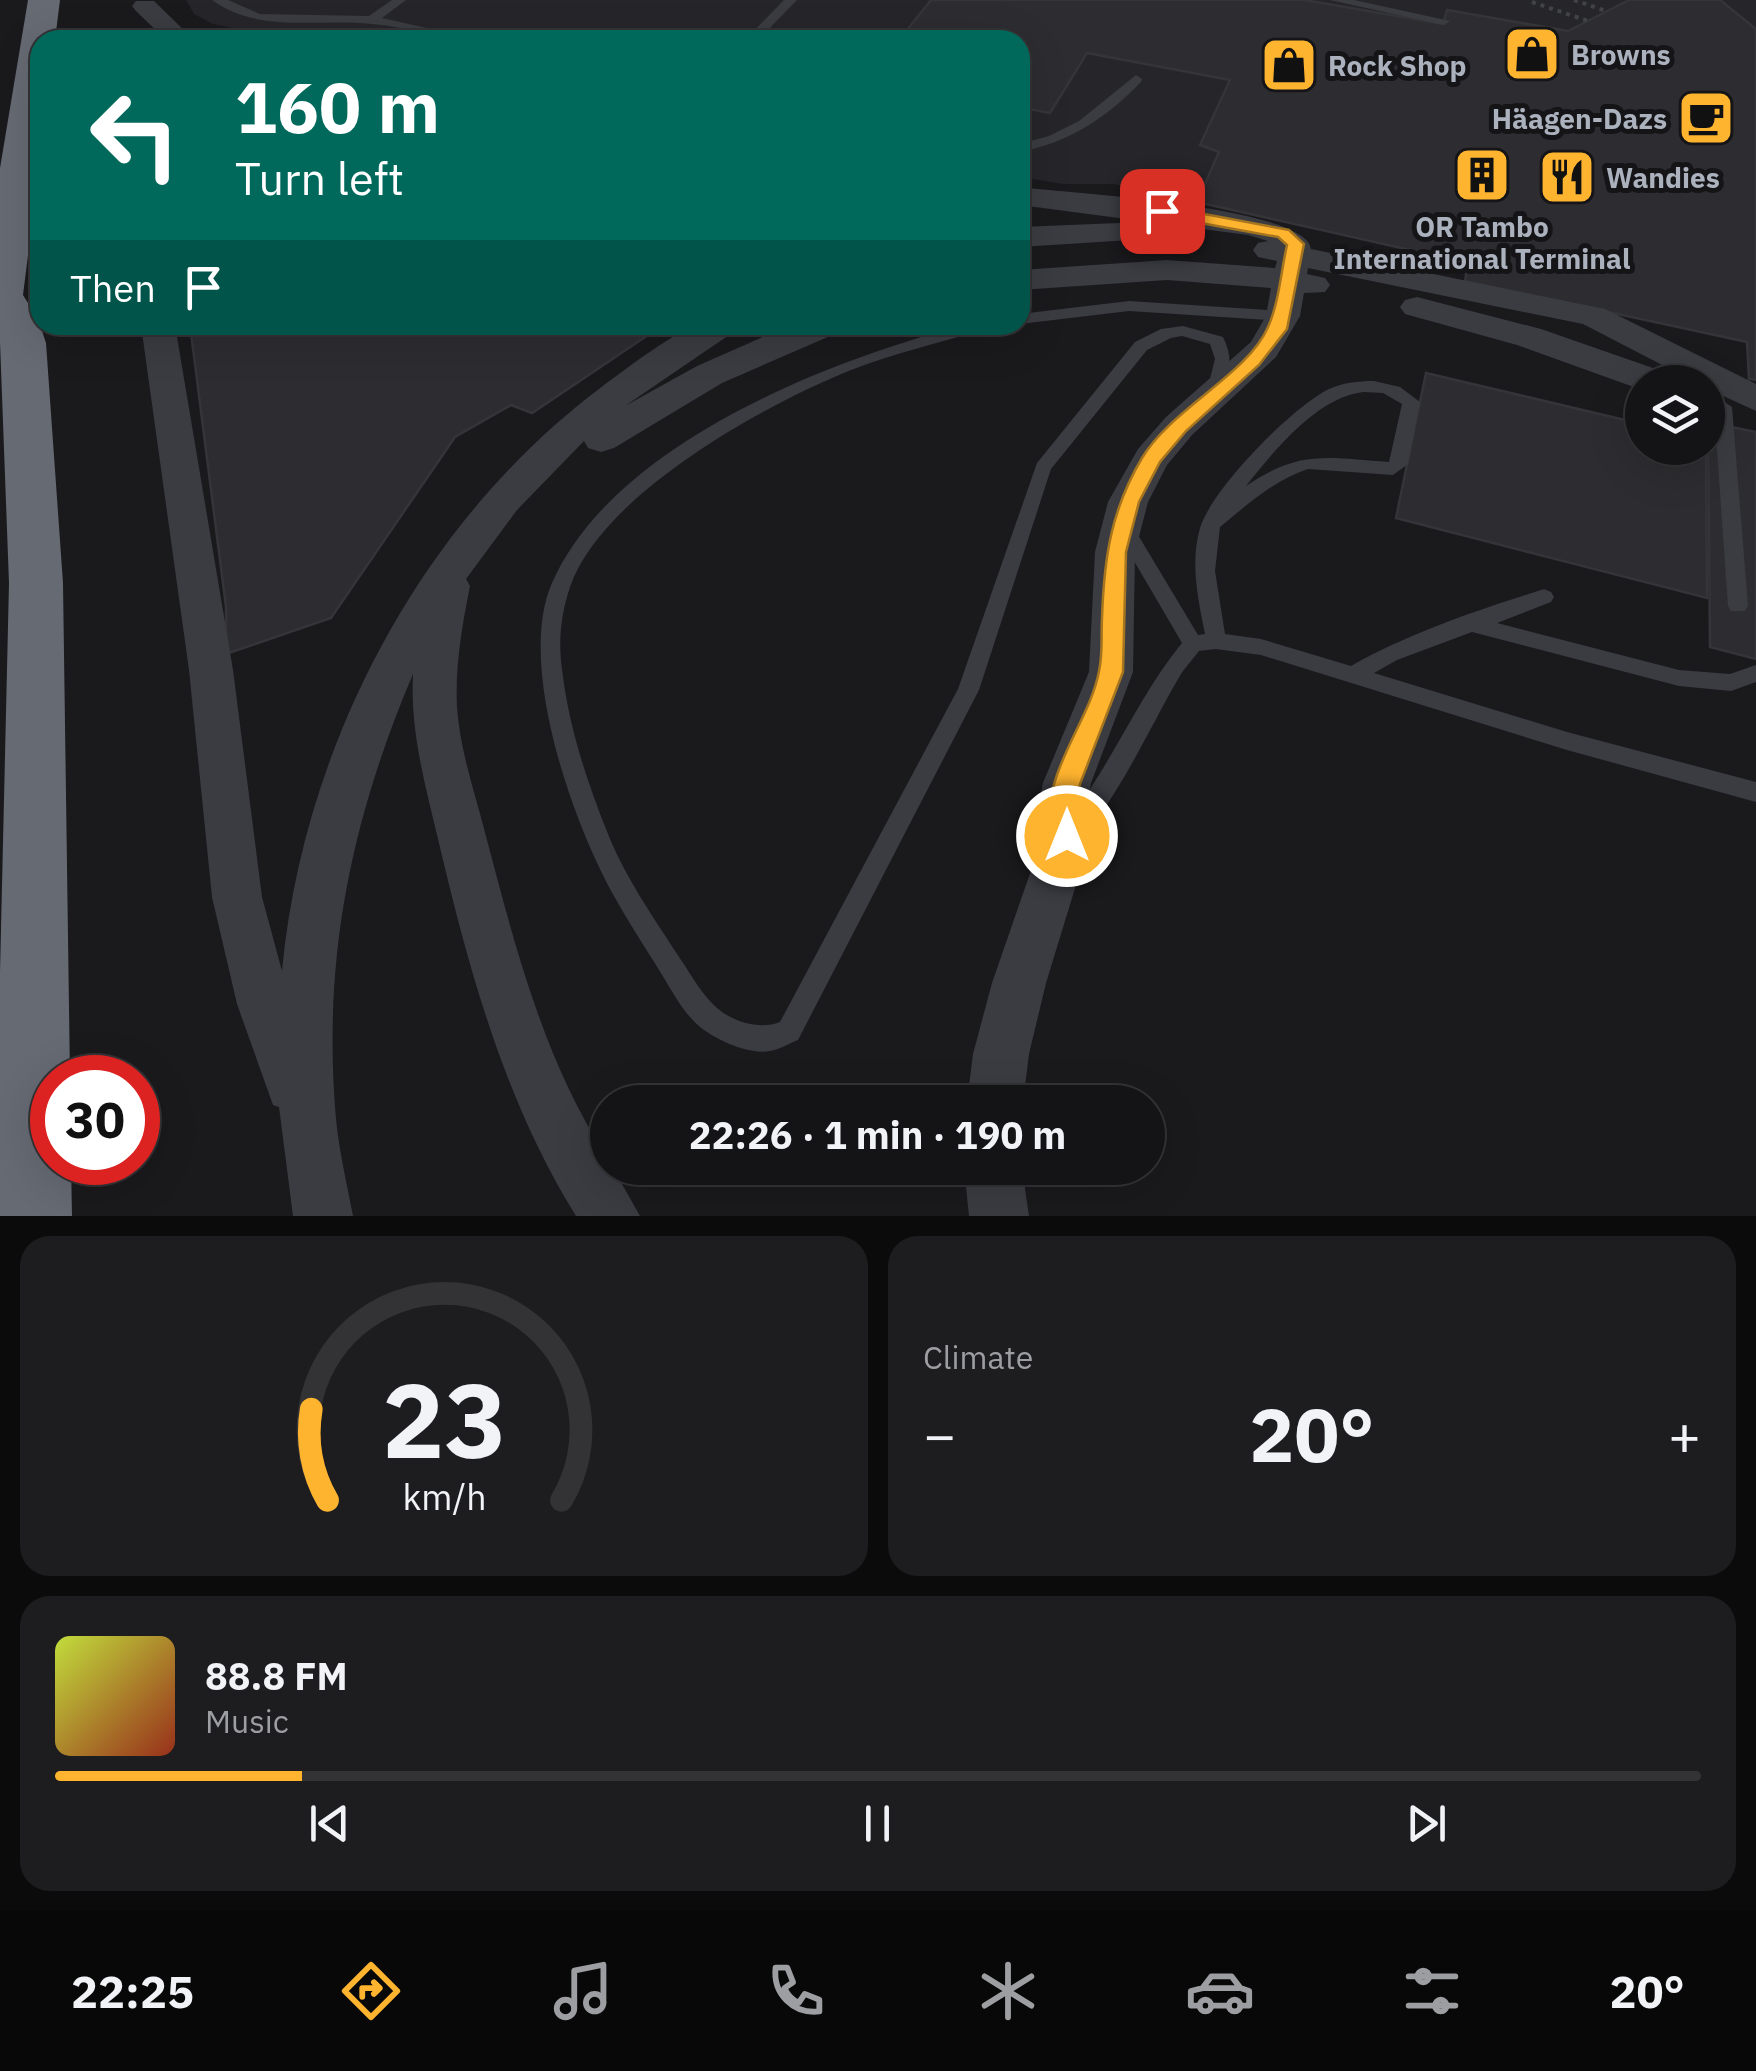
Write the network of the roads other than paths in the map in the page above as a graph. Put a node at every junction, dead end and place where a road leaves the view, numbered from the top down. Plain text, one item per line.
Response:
1 (44, 0) edge
2 (218, 0) edge
3 (400, 0) edge
4 (791, 0) edge
5 (1345, 1) edge
6 (145, 3) edge
7 (372, 20) junction
8 (1444, 21) dead end
9 (40, 30) edge
10 (141, 30) edge
11 (171, 30) edge
12 (423, 30) edge
13 (761, 30) edge
14 (1136, 78) dead end
15 (30, 97) edge
16 (1030, 146) edge
17 (1030, 197) edge
18 (1030, 237) edge
19 (1030, 279) edge
20 (1290, 280) junction
21 (1, 299) edge
22 (1283, 316) junction
23 (1030, 318) edge
24 (160, 335) edge
25 (704, 335) edge
26 (796, 335) edge
27 (946, 335) edge
28 (1625, 371) edge
29 (1216, 393) junction
30 (1736, 406) edge
31 (1121, 523) junction
32 (1211, 524) junction
33 (463, 551) junction
34 (1544, 596) dead end
35 (1738, 606) dead end
36 (1468, 623) junction
37 (1205, 643) junction
38 (1756, 673) edge
39 (1356, 674) junction
40 (1756, 792) edge
41 (1067, 836) junction
42 (997, 1085) edge
43 (305, 1119) junction
44 (995, 1185) edge
45 (32, 1216) edge
46 (323, 1216) edge
47 (610, 1216) edge
48 (999, 1216) edge

1 - 9 highway
2 - 7 lane
3 - 7 lane
4 - 13 lane
5 - 8 lane
6 - 10 street
6 - 11 street
7 - 12 lane
14 - 16 lane
15 - 21 highway
17 - 20 street
18 - 30 street
19 - 20 street
20 - 22 street
20 - 28 street
21 - 45 highway
22 - 23 lane
22 - 29 street
24 - 43 street
25 - 33 street
26 - 33 street
27 - 29 lane
29 - 31 street
30 - 35 lane
31 - 37 lane
31 - 41 street
32 - 32 lane
32 - 37 lane
33 - 43 street
33 - 47 street
34 - 36 lane
36 - 38 lane
36 - 39 lane
37 - 39 lane
37 - 41 lane
39 - 40 lane
41 - 42 street
43 - 46 street
44 - 48 street

